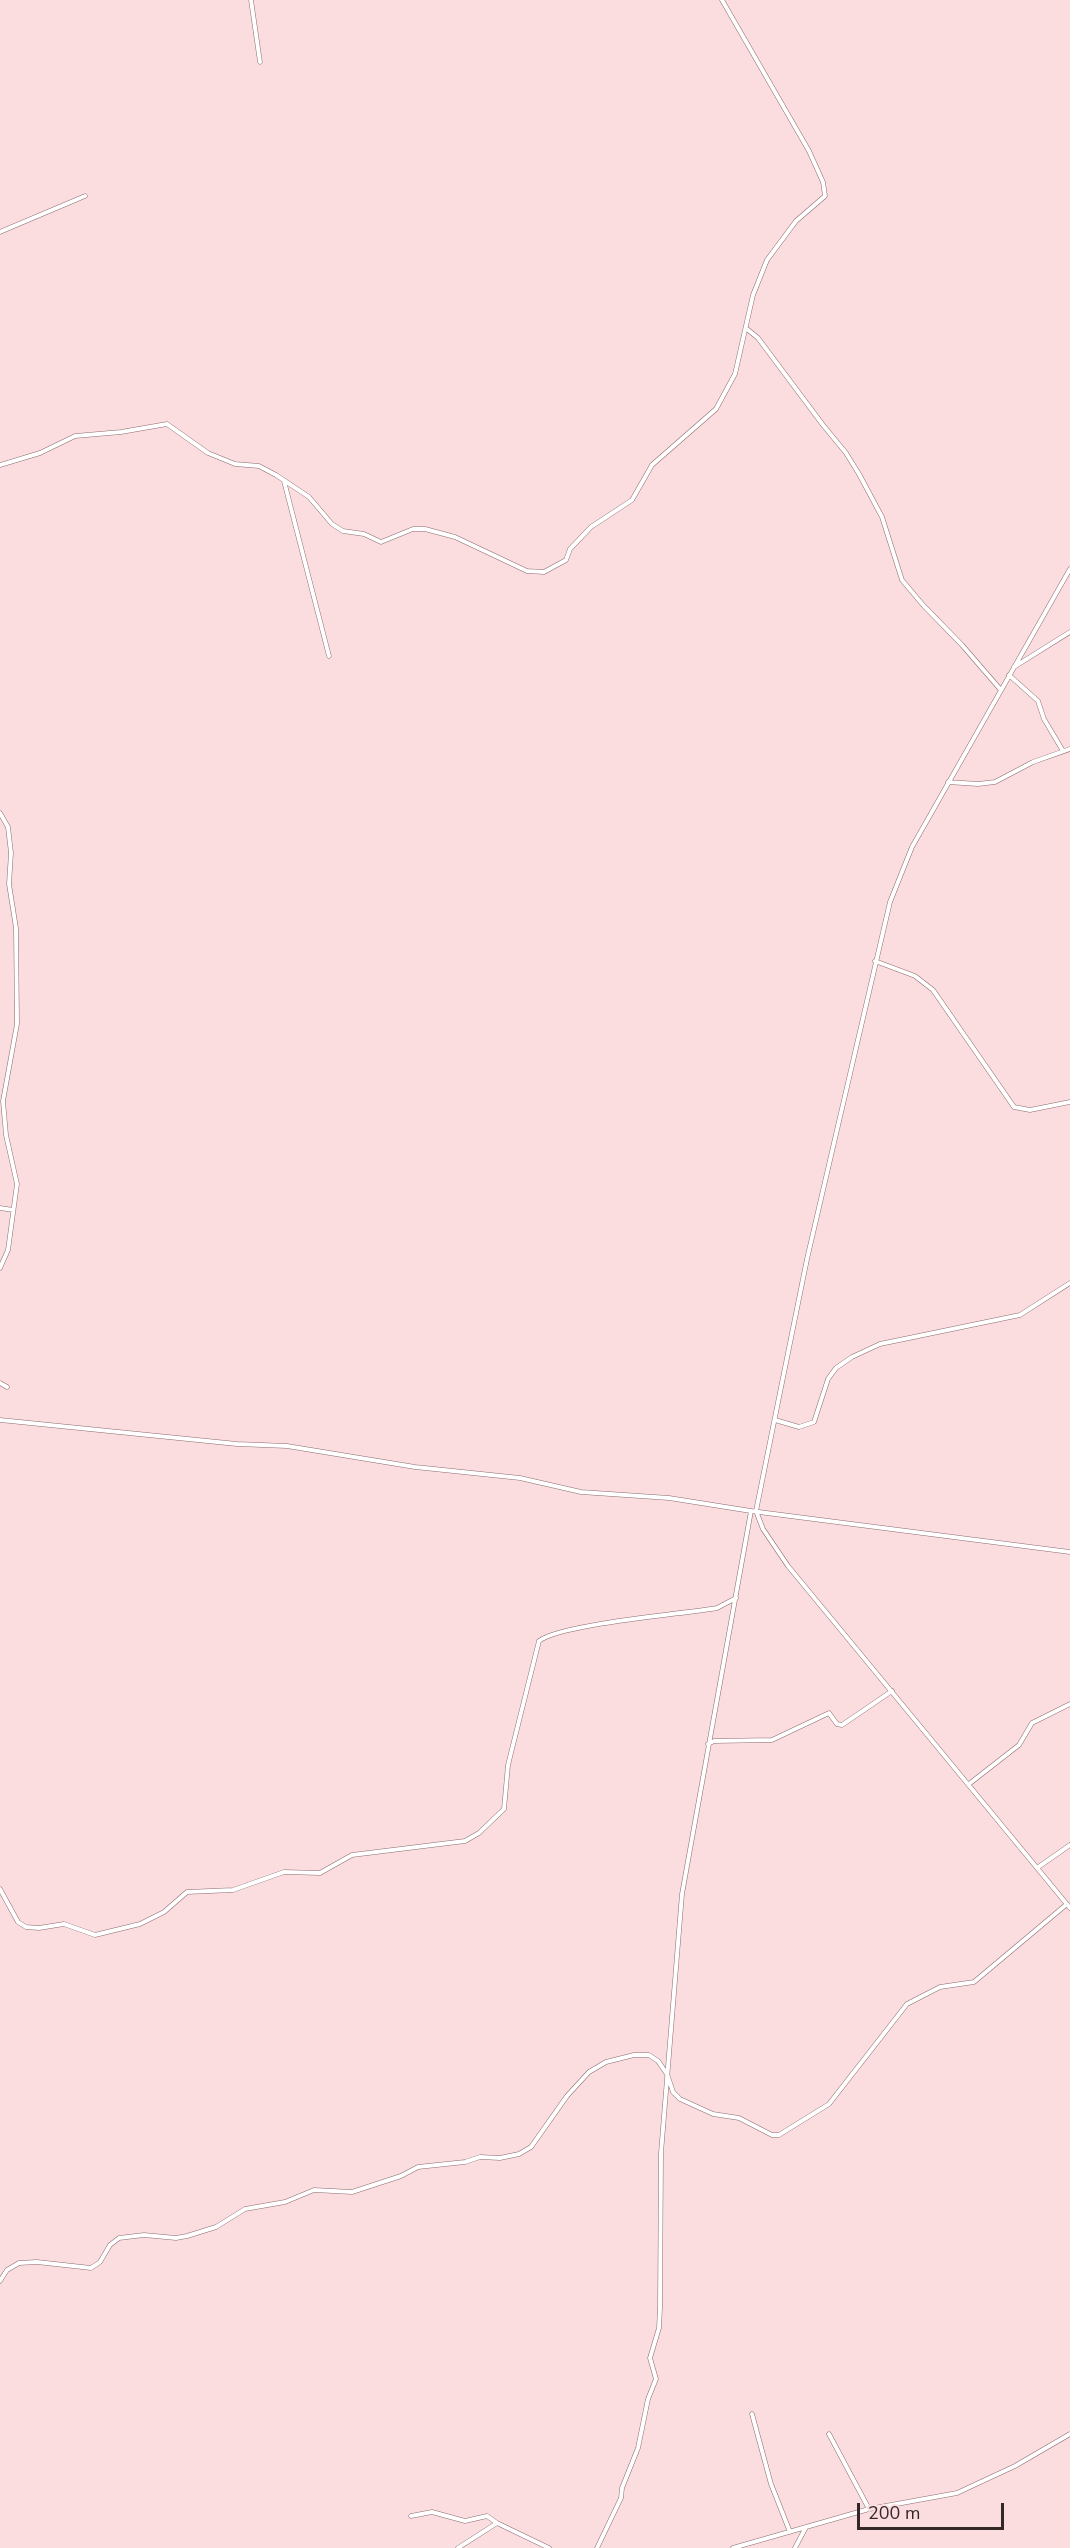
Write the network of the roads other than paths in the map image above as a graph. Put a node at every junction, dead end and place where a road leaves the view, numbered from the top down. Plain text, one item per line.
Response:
1 (250, 0) edge
2 (722, 0) edge
3 (260, 62) dead end
4 (86, 196) dead end
5 (0, 232) edge
6 (747, 329) junction
7 (0, 465) edge
8 (284, 480) junction
9 (1070, 569) edge
10 (1070, 632) edge
11 (329, 656) dead end
12 (1014, 667) junction
13 (1009, 675) junction
14 (1000, 689) junction
15 (1070, 749) edge
16 (1063, 751) junction
17 (948, 782) junction
18 (0, 813) edge
19 (876, 961) junction
20 (1070, 1102) edge
21 (0, 1208) edge
22 (13, 1210) junction
23 (0, 1268) edge
24 (1070, 1283) edge
25 (0, 1383) edge
26 (7, 1387) dead end
27 (0, 1420) edge
28 (775, 1420) junction
29 (754, 1511) junction
30 (1070, 1552) edge
31 (736, 1598) junction
32 (892, 1691) junction
33 (1070, 1704) edge
34 (708, 1744) junction
35 (969, 1784) junction
36 (1070, 1845) edge
37 (1037, 1868) junction
38 (0, 1889) edge
39 (1068, 1905) edge
40 (667, 2074) junction
41 (0, 2281) edge
42 (752, 2414) dead end
43 (829, 2434) dead end
44 (1070, 2434) edge
45 (869, 2509) junction
46 (411, 2516) dead end
47 (497, 2523) junction
48 (806, 2526) junction
49 (790, 2532) junction
50 (458, 2548) edge
51 (549, 2548) edge
52 (597, 2548) edge
53 (733, 2548) edge
54 (795, 2548) edge

1 - 3 street
2 - 6 street
4 - 5 street
6 - 8 street
6 - 14 street
7 - 8 street
8 - 11 street
9 - 12 street
10 - 12 street
12 - 13 street
13 - 14 street
13 - 16 street
14 - 17 street
15 - 16 street
16 - 17 street
17 - 19 street
18 - 22 street
19 - 20 street
19 - 28 street
21 - 22 street
22 - 23 street
24 - 28 street
25 - 26 street
27 - 29 street
28 - 29 street
29 - 30 street
29 - 31 street
29 - 32 street
31 - 34 street
31 - 38 street
32 - 34 street
32 - 35 street
33 - 35 street
34 - 40 street
35 - 37 street
36 - 37 street
37 - 39 street
39 - 40 street
40 - 41 street
40 - 52 street
42 - 49 street
43 - 45 street
44 - 45 street
45 - 48 street
46 - 47 street
47 - 50 street
47 - 51 street
48 - 49 street
48 - 54 street
49 - 53 street

